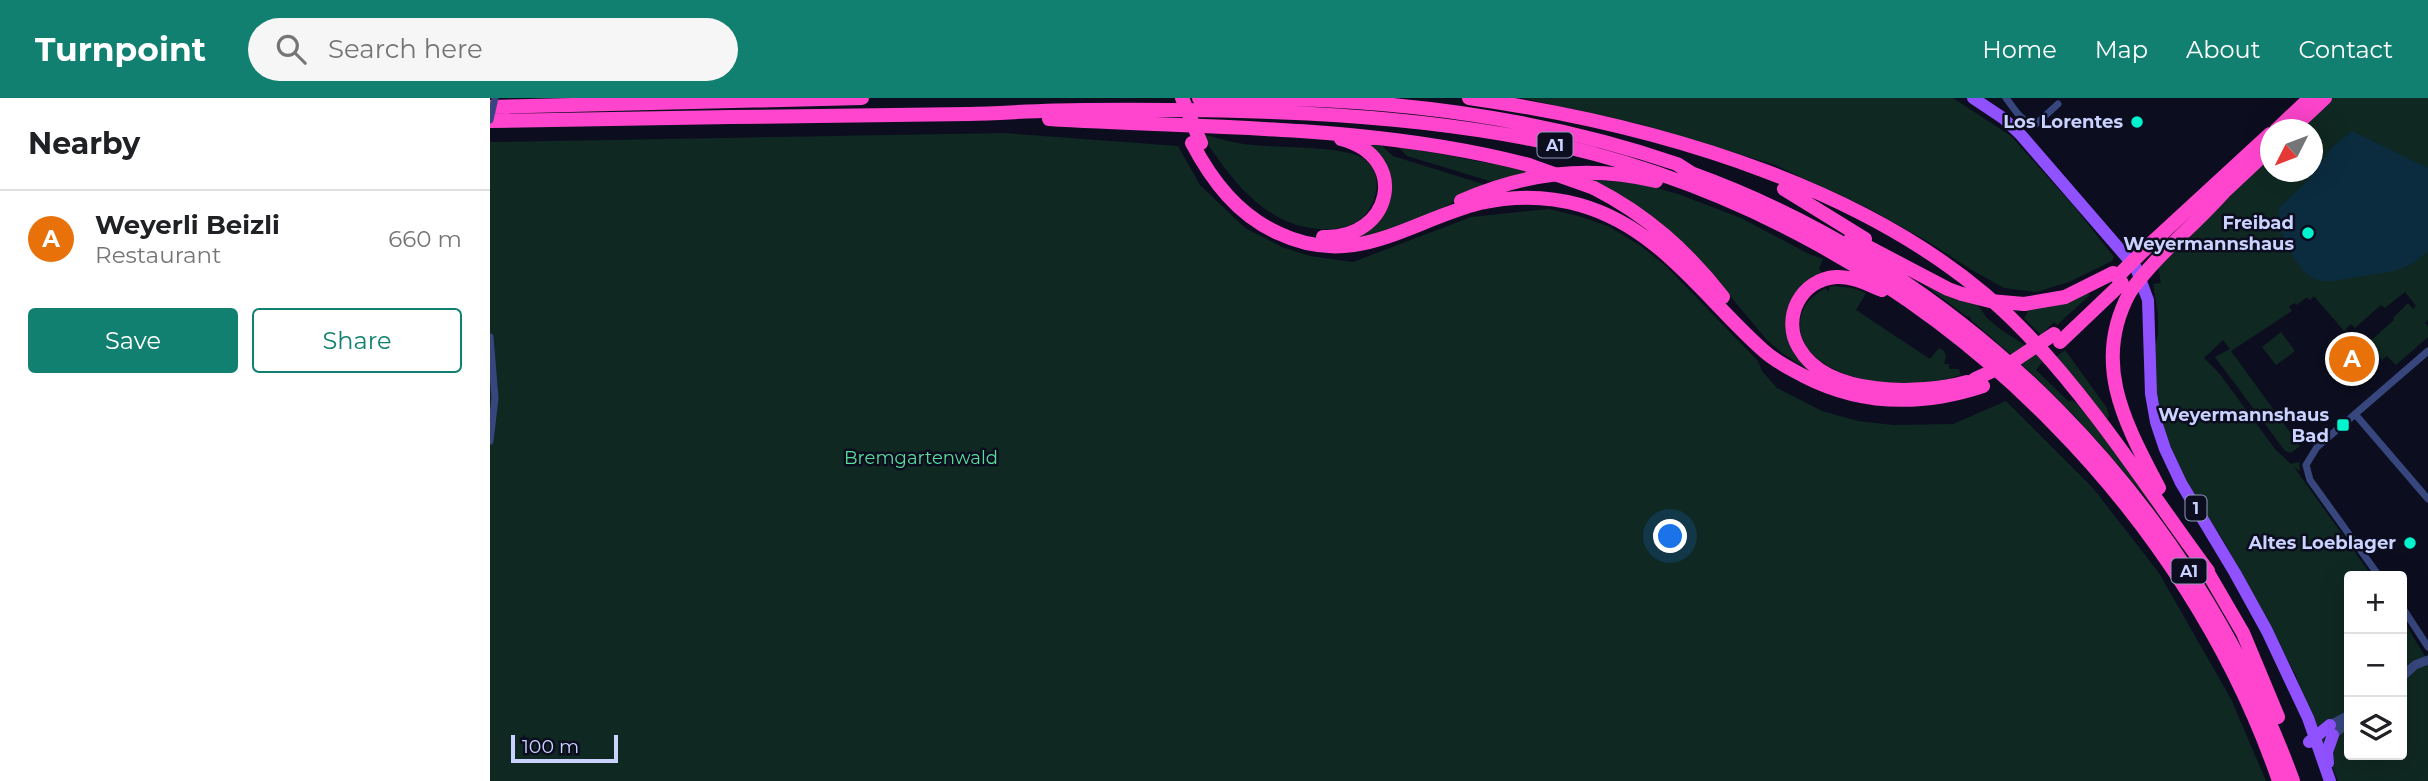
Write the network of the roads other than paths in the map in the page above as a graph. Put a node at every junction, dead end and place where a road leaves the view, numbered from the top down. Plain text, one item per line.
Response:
1 (495, 98) edge
2 (862, 98) edge
3 (1174, 98) edge
4 (1182, 98) edge
5 (1199, 98) edge
6 (1469, 98) edge
7 (1973, 98) edge
8 (2006, 98) edge
9 (2310, 98) edge
10 (2325, 98) edge
11 (2058, 104) dead end
12 (490, 107) edge
13 (974, 114) junction
14 (2288, 119) edge
15 (2303, 119) edge
16 (490, 121) edge
17 (1292, 130) junction
18 (1656, 138) junction
19 (1197, 143) junction
20 (2260, 143) edge
21 (2260, 158) edge
22 (1677, 164) junction
23 (1747, 210) junction
24 (1382, 239) junction
25 (1894, 261) junction
26 (2121, 281) junction
27 (1949, 331) junction
28 (490, 337) edge
29 (2428, 351) edge
30 (1801, 374) junction
31 (1979, 383) junction
32 (2356, 414) junction
33 (490, 441) edge
34 (2428, 499) edge
35 (2208, 571) junction
36 (2375, 571) edge
37 (2407, 615) edge
38 (2428, 647) edge
39 (2428, 660) edge
40 (2284, 669) junction
41 (2407, 672) edge
42 (2308, 718) junction
43 (2344, 719) edge
44 (2344, 724) edge
45 (2331, 730) junction
46 (2313, 740) junction
47 (2279, 781) edge
48 (2293, 781) edge
49 (2301, 781) edge
50 (2323, 781) edge
51 (2330, 781) edge

1 - 16 street, bridge
2 - 12 highway
3 - 19 highway
4 - 19 highway, bridge
5 - 22 highway, A1
6 - 18 highway
7 - 40 main road, 1
8 - 11 street
9 - 14 highway
10 - 15 highway
13 - 16 highway, A1
13 - 17 highway
13 - 23 highway, A1
17 - 19 highway
17 - 30 highway, bridge
18 - 25 highway
18 - 35 highway
19 - 24 highway
20 - 26 highway, bridge
21 - 26 highway, bridge
22 - 25 highway
22 - 48 highway, A1
23 - 24 highway
23 - 27 highway, A1
24 - 30 highway
25 - 26 highway, bridge
26 - 31 highway
26 - 35 highway
27 - 31 highway
27 - 47 highway, A1
28 - 33 street
29 - 32 street
30 - 31 highway
32 - 34 street
32 - 36 street
35 - 49 highway
37 - 38 street
39 - 41 street
40 - 42 main road, 1
40 - 46 main road, 1
42 - 45 main road
42 - 46 main road, 1
43 - 45 street
44 - 45 street
45 - 46 main road
45 - 51 main road
46 - 50 main road, 1
46 - 51 main road, 1

